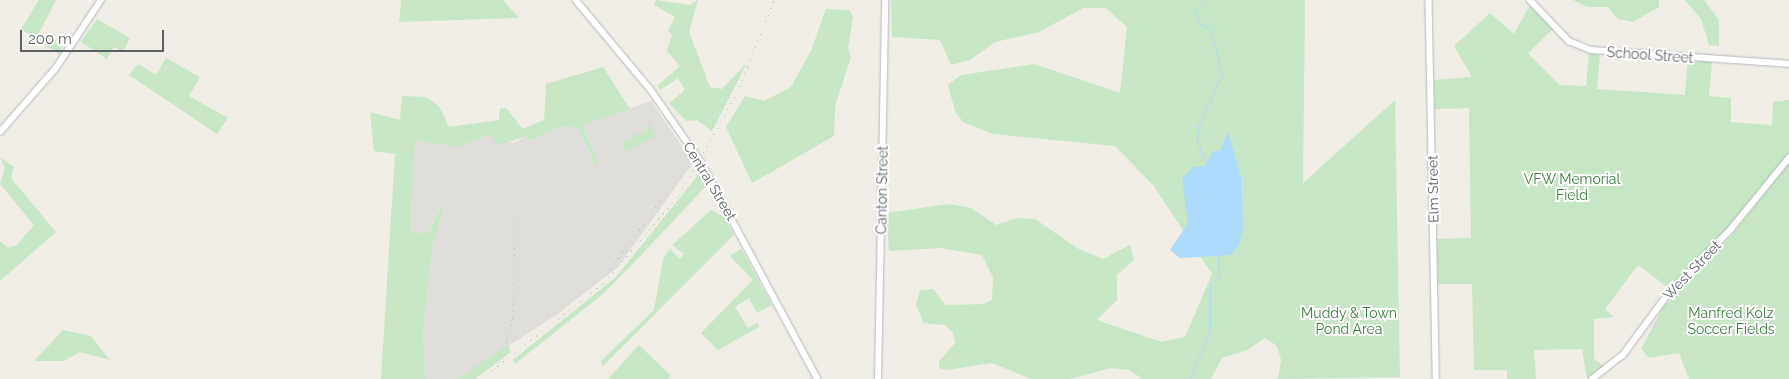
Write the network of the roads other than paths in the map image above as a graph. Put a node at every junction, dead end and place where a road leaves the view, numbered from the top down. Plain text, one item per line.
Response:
1 (101, 0) edge
2 (576, 0) edge
3 (885, 0) edge
4 (1429, 0) edge
5 (1530, 0) edge
6 (1789, 64) edge
7 (0, 132) edge
8 (1789, 158) edge
9 (818, 379) edge
10 (878, 379) edge
11 (1436, 379) edge
12 (1592, 379) edge

1 - 7 main road
2 - 9 main road, Central Street
3 - 10 main road, Canton Street
4 - 11 main road, Elm Street
5 - 6 main road, School Street
8 - 12 main road, West Street

